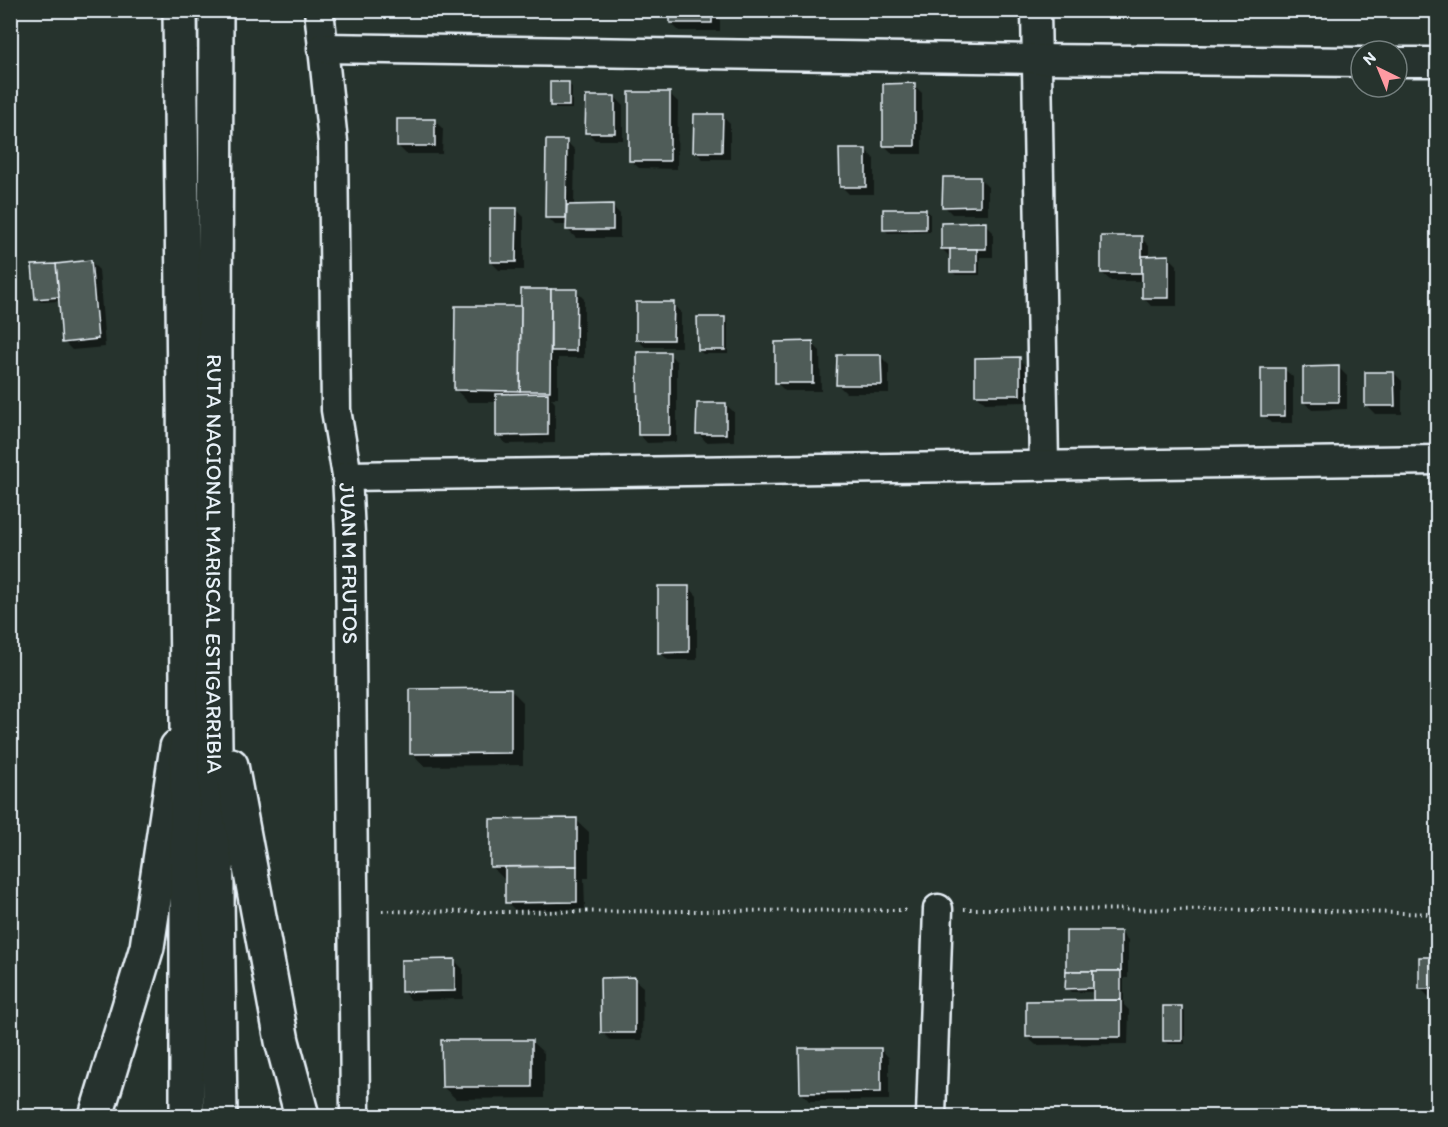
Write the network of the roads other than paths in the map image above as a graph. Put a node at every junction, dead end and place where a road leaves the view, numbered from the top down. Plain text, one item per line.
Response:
1 (180, 10) edge
2 (216, 10) edge
3 (319, 10) edge
4 (1036, 10) edge
5 (322, 48) junction
6 (1035, 59) junction
7 (1349, 62) edge
8 (1409, 62) edge
9 (1437, 62) edge
10 (1437, 460) edge
11 (1044, 465) junction
12 (347, 476) junction
13 (201, 676) junction
14 (938, 909) road end
15 (96, 1116) edge
16 (187, 1116) edge
17 (220, 1116) edge
18 (302, 1116) edge
19 (355, 1116) edge
20 (931, 1116) edge

1 - 13 main road, RUTA NACIONAL MARISCAL ESTIGARRIBIA
2 - 13 main road, RUTA NACIONAL MARISCAL ESTIGARRIBIA
3 - 5 street, JUAN M FRUTOS
4 - 6 street
5 - 6 street
5 - 12 street, JUAN M FRUTOS
6 - 7 street
6 - 11 street
8 - 9 street
10 - 11 street
11 - 12 street
12 - 19 street, JUAN M FRUTOS
13 - 15 main road
13 - 16 main road, RUTA NACIONAL MARISCAL ESTIGARRIBIA
13 - 17 main road, RUTA NACIONAL MARISCAL ESTIGARRIBIA
13 - 18 main road
14 - 20 street

